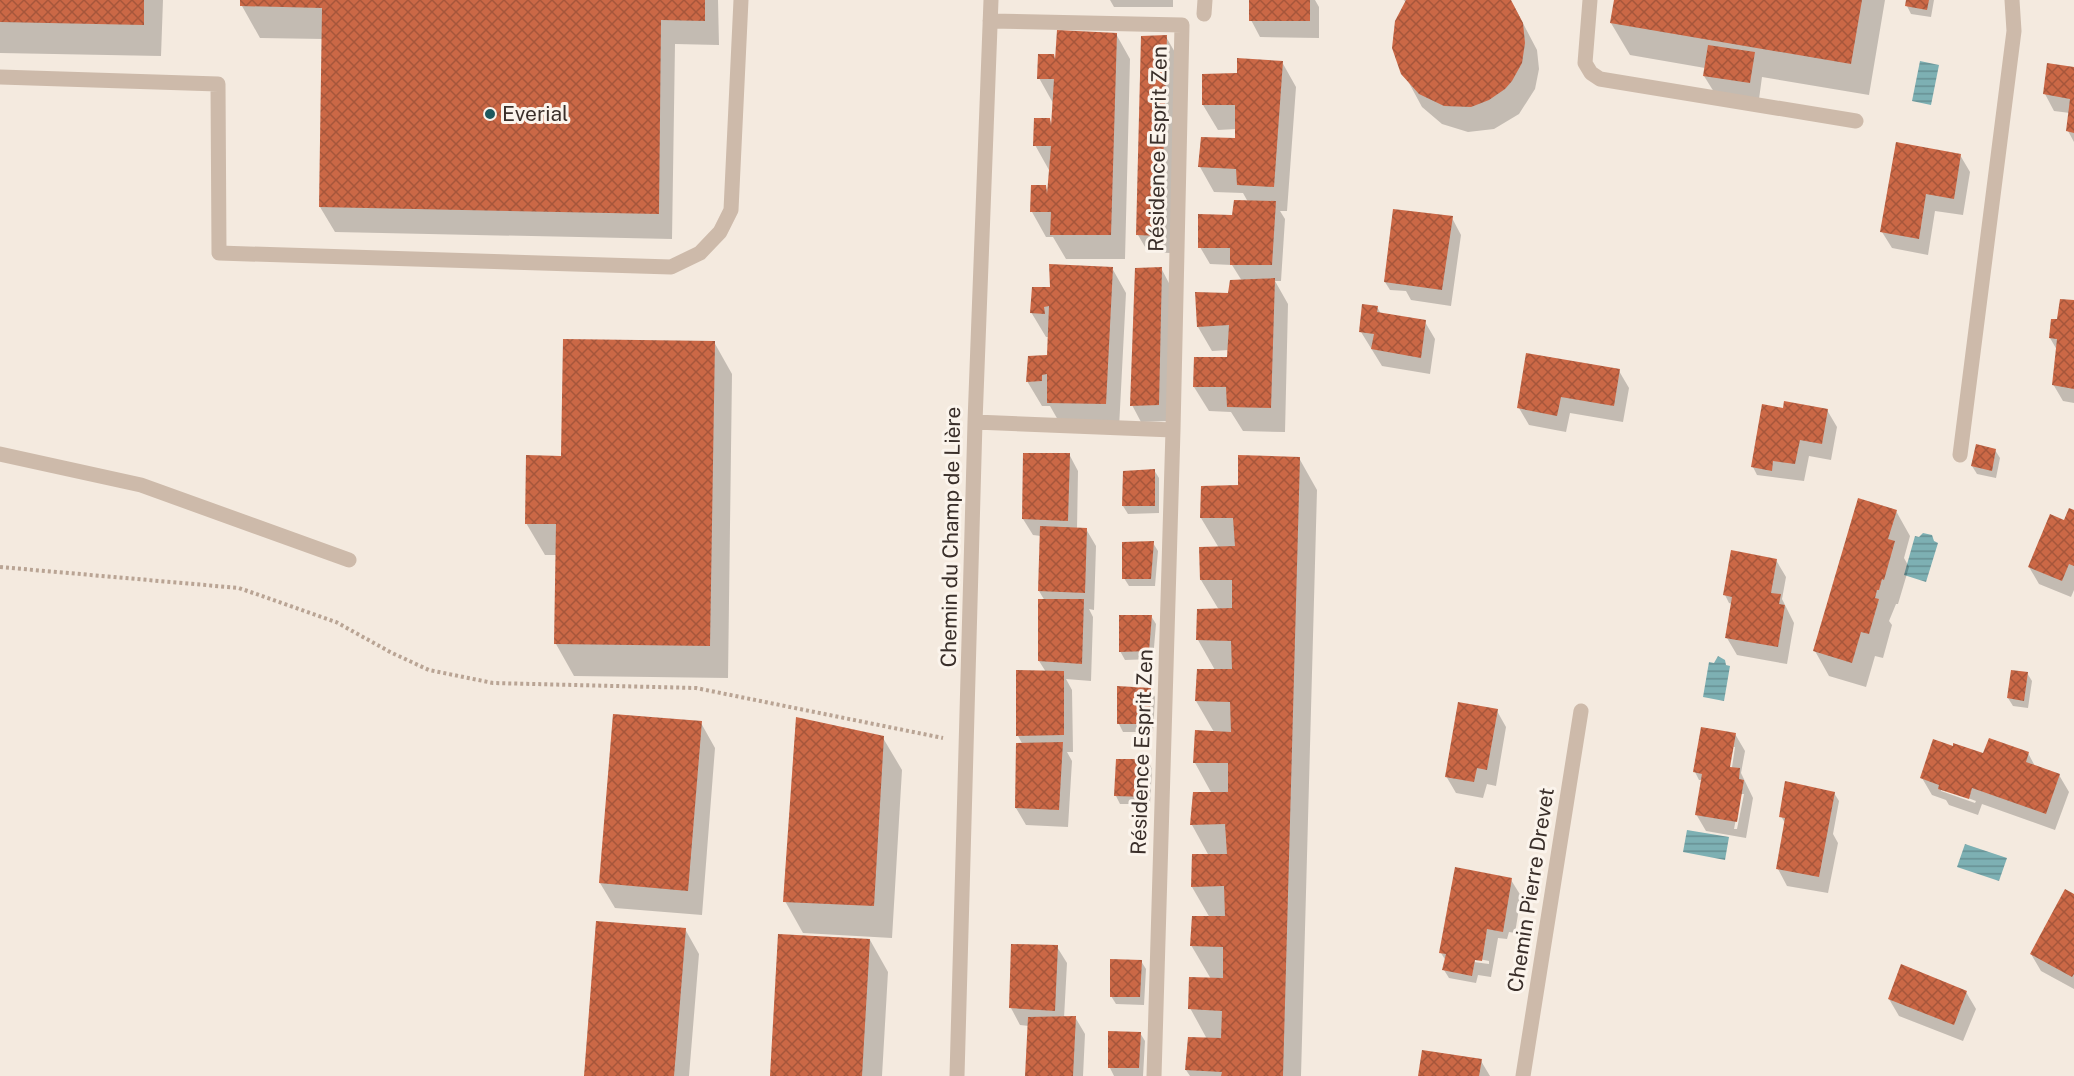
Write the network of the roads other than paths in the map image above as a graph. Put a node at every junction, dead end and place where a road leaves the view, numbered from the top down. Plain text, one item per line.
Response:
1 (741, 0) edge
2 (991, 0) edge
3 (1590, 0) edge
4 (2012, 0) edge
5 (990, 21) junction
6 (0, 76) edge
7 (1856, 121) dead end
8 (975, 422) junction
9 (1173, 430) junction
10 (0, 454) edge
11 (1960, 455) dead end
12 (349, 560) dead end
13 (1581, 711) dead end
14 (957, 1076) edge
15 (1154, 1076) edge
16 (1523, 1076) edge

1 - 6 street
2 - 5 street, Chemin du Champ de Lière
3 - 7 street
4 - 11 street
5 - 8 street, Chemin du Champ de Lière
5 - 9 street, Résidence Esprit Zen
8 - 9 street
8 - 14 street, Chemin du Champ de Lière
9 - 15 street, Résidence Esprit Zen
10 - 12 street
13 - 16 street, Chemin Pierre Drevet

